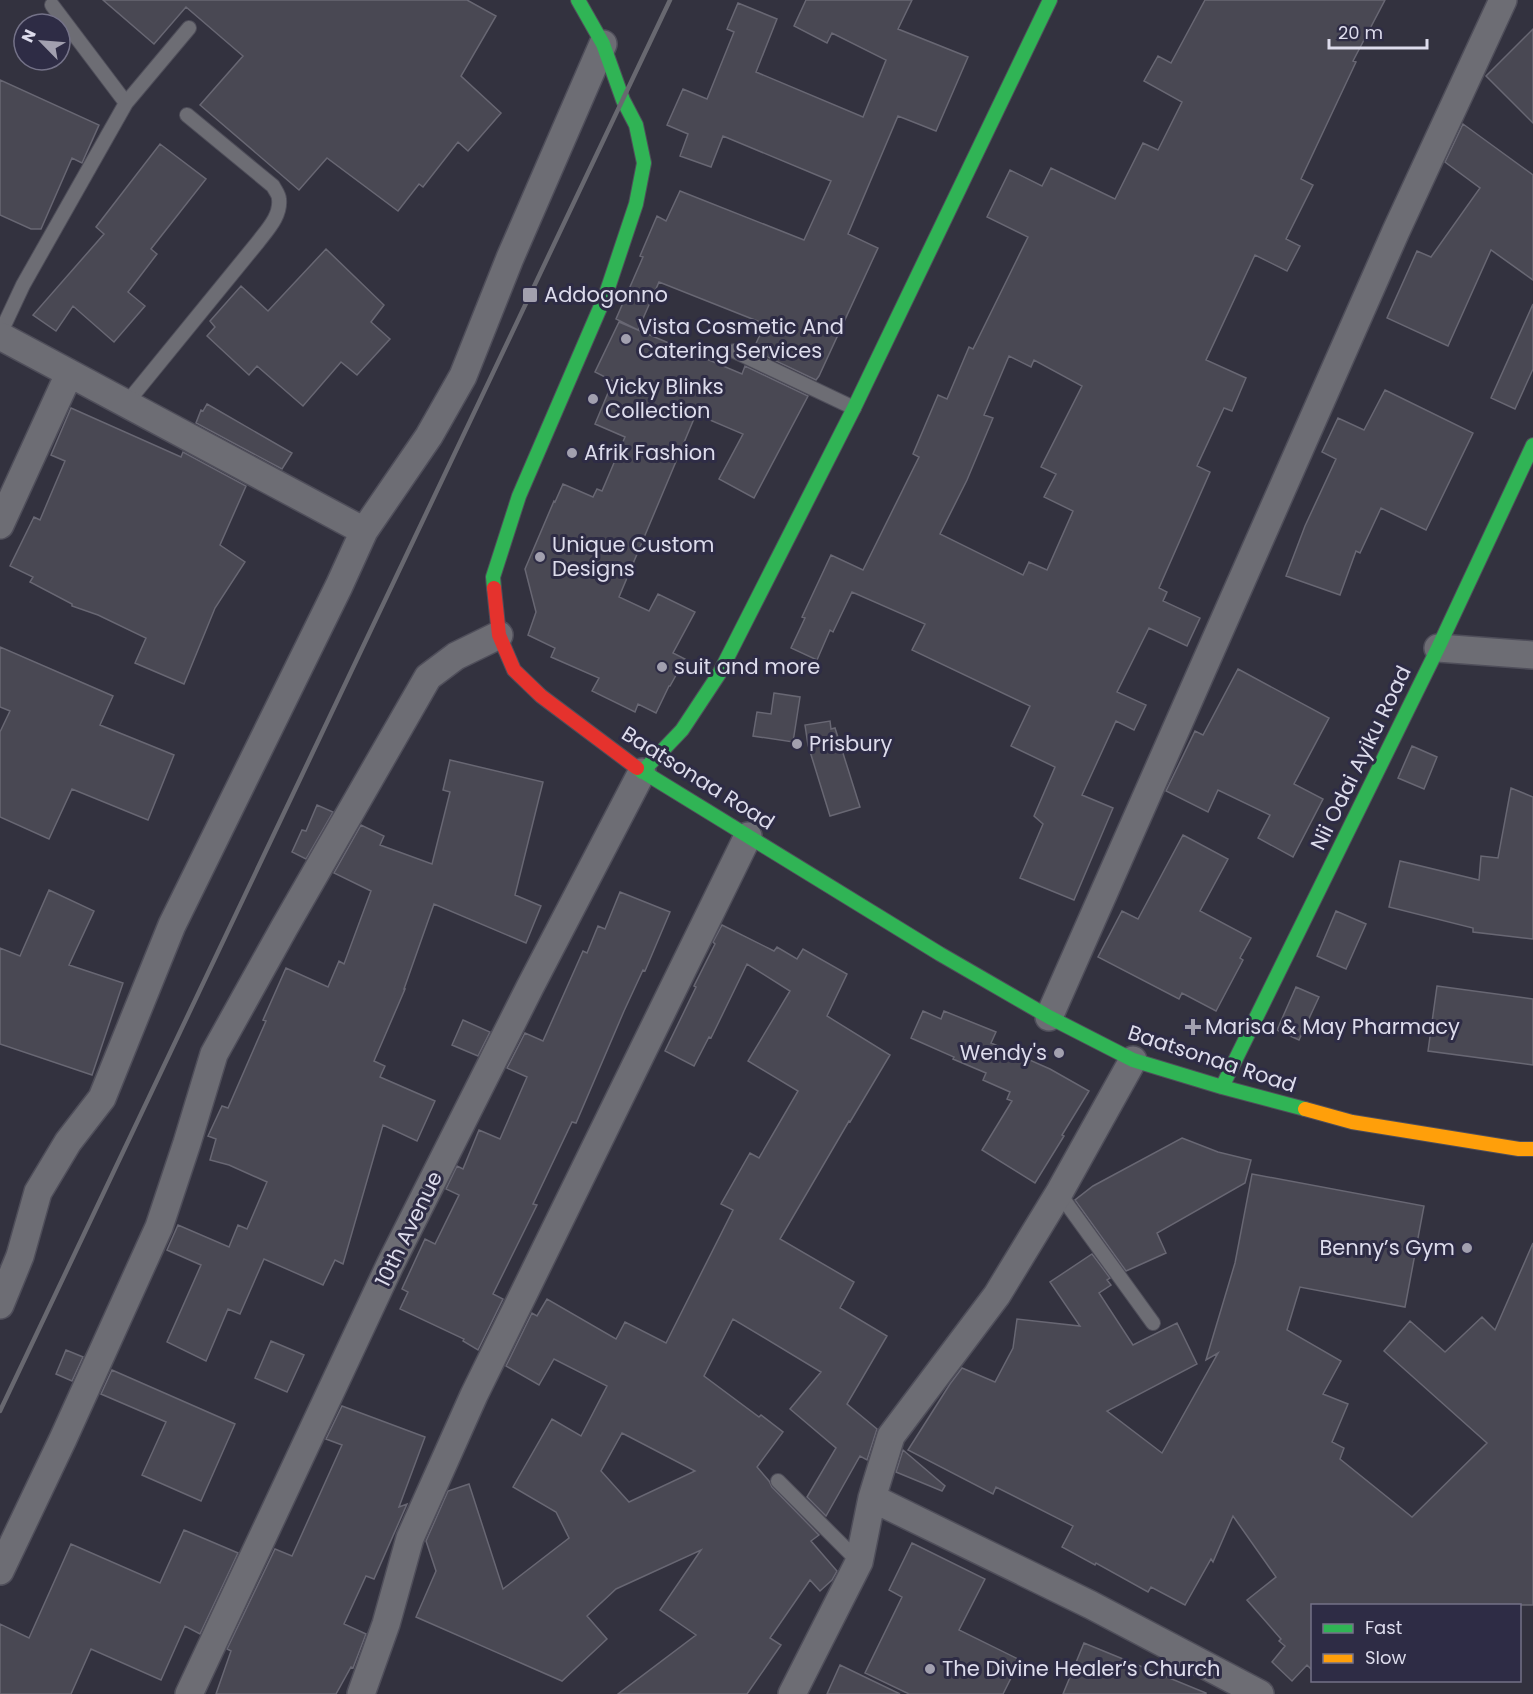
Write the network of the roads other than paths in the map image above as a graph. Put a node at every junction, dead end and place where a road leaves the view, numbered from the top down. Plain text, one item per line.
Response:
1 (578, 0) edge
2 (1050, 0) edge
3 (1503, 0) edge
4 (52, 5) dead end
5 (189, 28) dead end
6 (603, 44) junction
7 (126, 104) junction
8 (187, 115) dead end
9 (0, 335) edge
10 (734, 351) dead end
11 (69, 374) junction
12 (125, 405) junction
13 (854, 408) junction
14 (1533, 445) edge
15 (0, 525) edge
16 (364, 531) junction
17 (499, 635) junction
18 (1438, 648) junction
19 (1533, 655) edge
20 (642, 772) junction
21 (748, 836) junction
22 (1049, 1017) junction
23 (1133, 1059) junction
24 (1222, 1087) junction
25 (1533, 1149) edge
26 (1059, 1193) junction
27 (0, 1305) edge
28 (1153, 1323) dead end
29 (778, 1480) dead end
30 (872, 1498) junction
31 (859, 1562) junction
32 (0, 1571) edge
33 (189, 1694) edge
34 (362, 1694) edge
35 (792, 1694) edge
36 (1260, 1694) edge

1 - 6 street, Baatsonaa Road
2 - 13 street
3 - 22 street
4 - 7 lane
5 - 7 lane
6 - 16 street
6 - 17 street, Baatsonaa Road
7 - 9 lane
8 - 12 lane
9 - 11 street
10 - 13 lane
11 - 12 street
11 - 15 street
12 - 16 street
13 - 20 street
14 - 18 street, Nii Odai Ayiku Road
16 - 27 street
17 - 20 street, Baatsonaa Road
17 - 32 street
18 - 19 street
18 - 24 street, Nii Odai Ayiku Road
20 - 21 street, Baatsonaa Road
20 - 33 street, 10th Avenue
21 - 22 street, Baatsonaa Road
21 - 34 street
22 - 23 street, Baatsonaa Road
23 - 24 street, Baatsonaa Road
23 - 26 street
24 - 25 street, Baatsonaa Road
26 - 28 lane
26 - 30 street
29 - 31 lane
30 - 31 street
30 - 36 street
31 - 35 street

